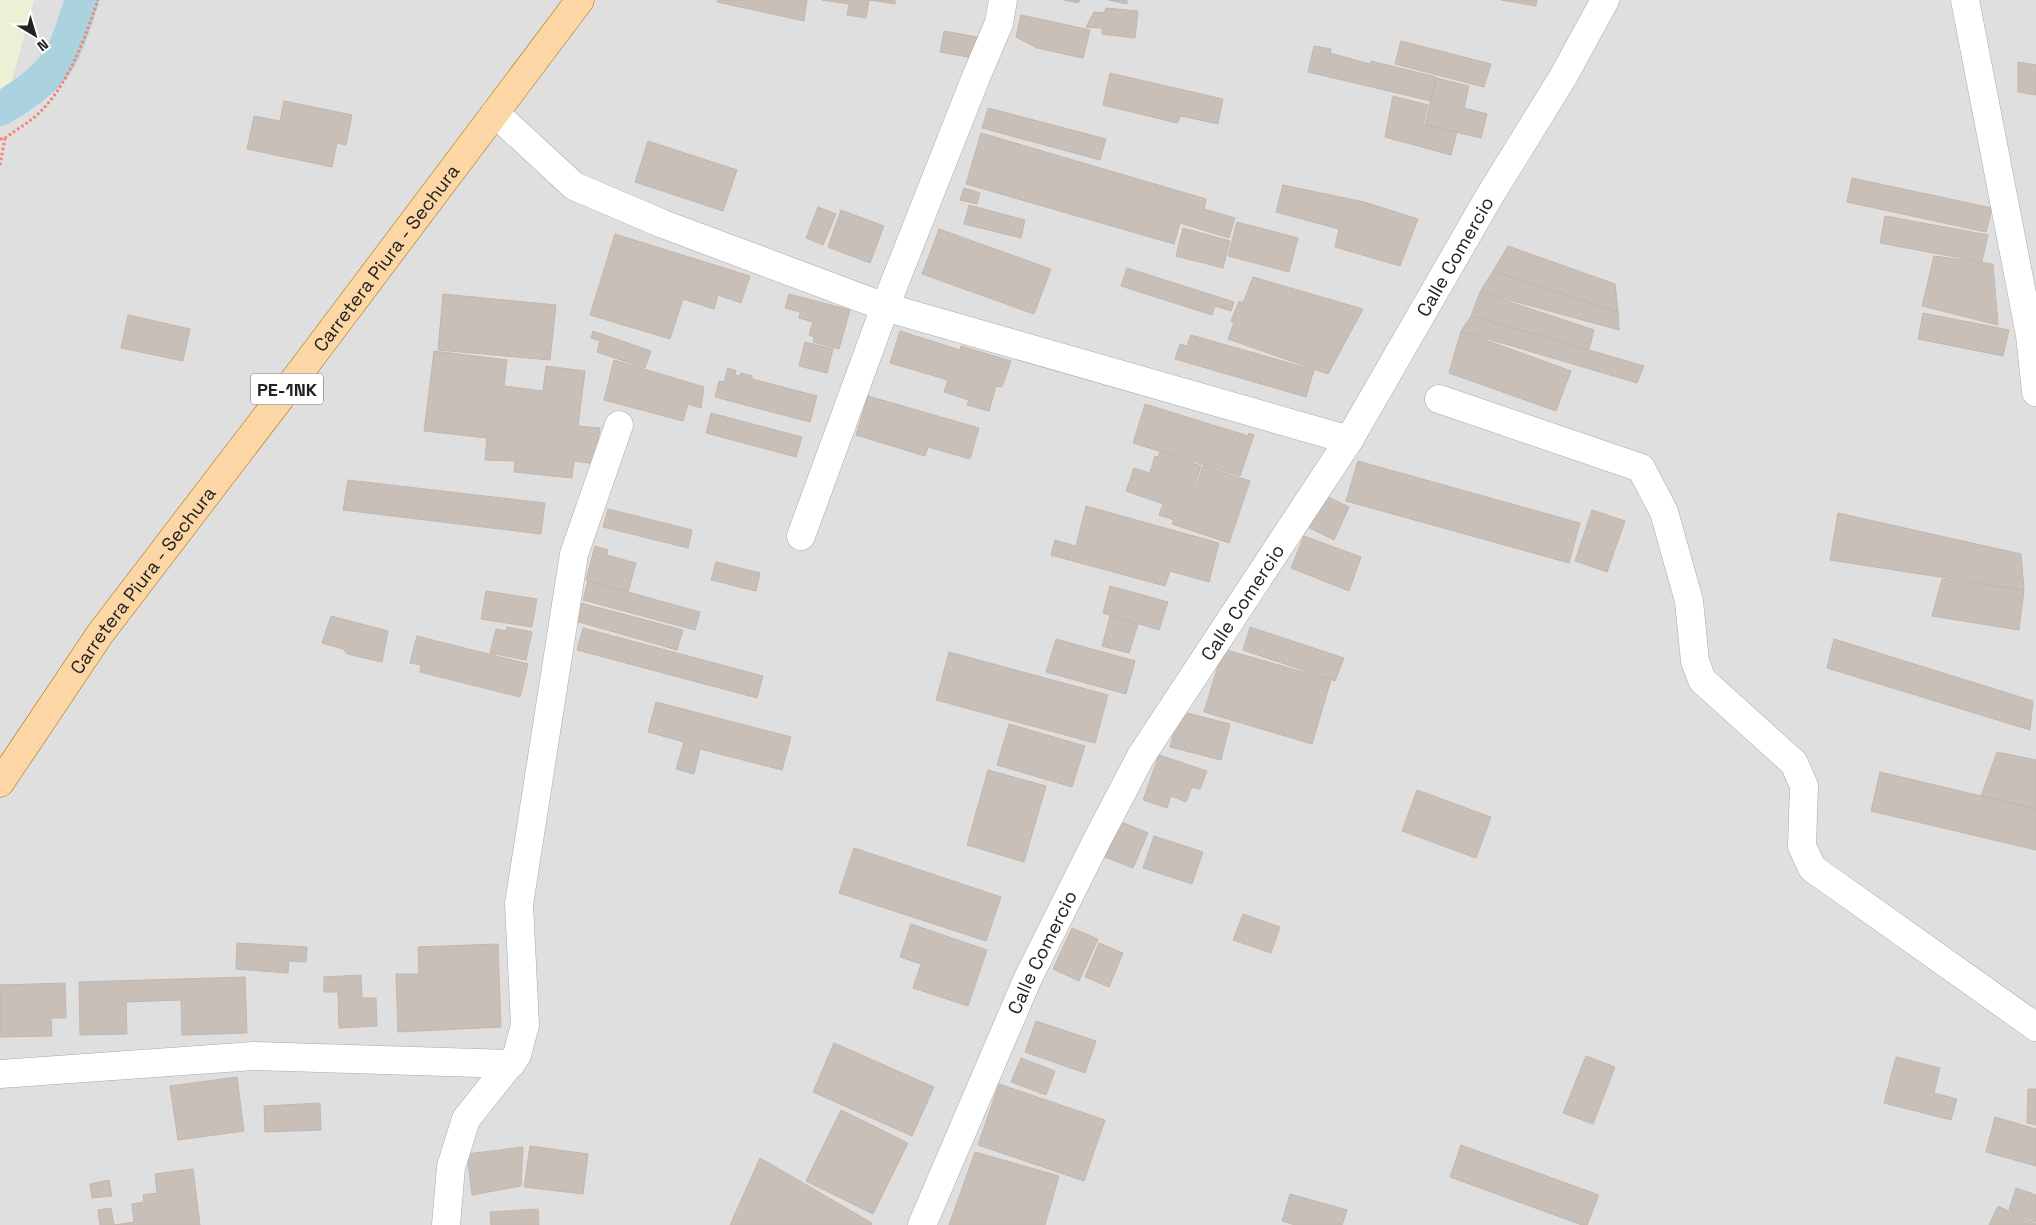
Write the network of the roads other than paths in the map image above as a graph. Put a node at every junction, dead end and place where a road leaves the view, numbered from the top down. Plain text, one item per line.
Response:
1 (580, 0) edge
2 (1003, 0) edge
3 (1605, 0) edge
4 (1964, 0) edge
5 (495, 113) junction
6 (885, 307) junction
7 (2036, 392) edge
8 (1439, 399) dead end
9 (619, 425) dead end
10 (1349, 440) junction
11 (801, 536) dead end
12 (0, 783) edge
13 (2036, 1028) edge
14 (510, 1064) junction
15 (0, 1074) edge
16 (446, 1225) edge
17 (922, 1225) edge

1 - 5 main road, Carretera Piura - Sechura / PE-1NK
2 - 6 street
3 - 10 street, Calle Comercio
4 - 7 street
5 - 6 street
5 - 12 main road, Carretera Piura - Sechura / PE-1NK
6 - 10 street
6 - 11 street
8 - 13 street
9 - 14 street
10 - 17 street, Calle Comercio
14 - 15 street
14 - 16 street

